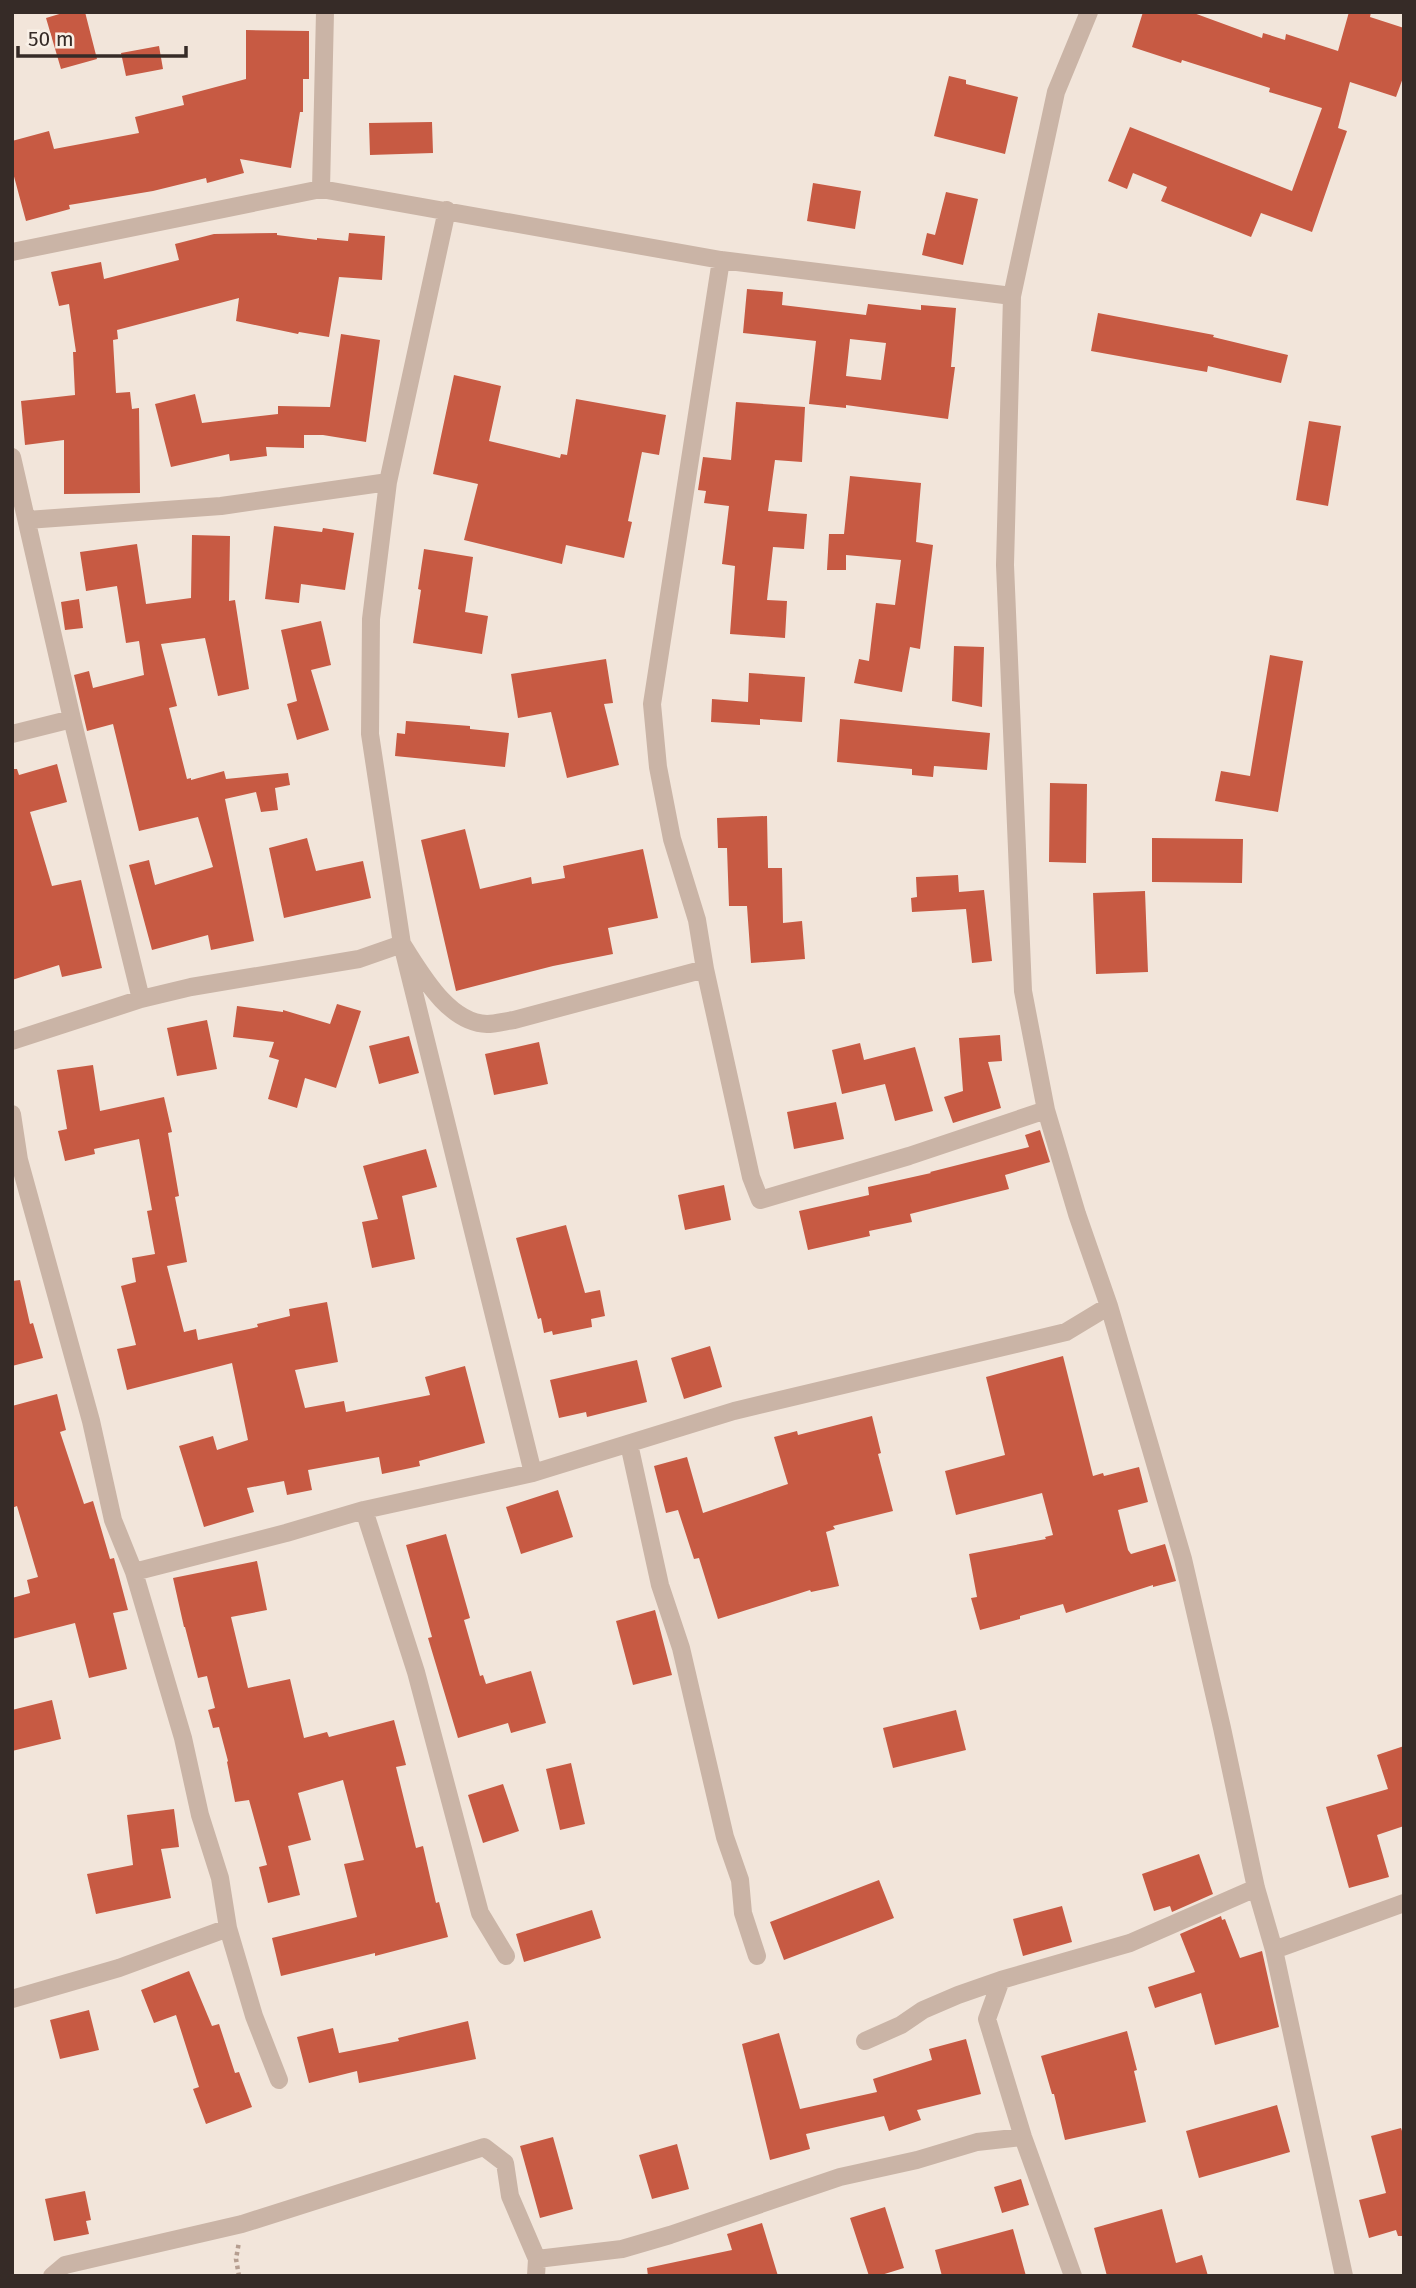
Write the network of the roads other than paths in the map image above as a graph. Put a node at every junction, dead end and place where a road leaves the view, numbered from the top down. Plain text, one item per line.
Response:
1 (324, 12) edge
2 (1089, 12) edge
3 (321, 189) junction
4 (447, 210) junction
5 (12, 252) edge
6 (721, 260) junction
7 (1012, 296) junction
8 (12, 457) edge
9 (388, 482) junction
10 (27, 520) junction
11 (72, 719) junction
12 (12, 734) edge
13 (402, 944) junction
14 (705, 969) junction
15 (141, 999) junction
16 (12, 1041) edge
17 (1046, 1110) junction
18 (12, 1114) edge
19 (1109, 1306) junction
20 (629, 1444) junction
21 (533, 1473) junction
22 (364, 1510) junction
23 (134, 1572) junction
24 (1256, 1888) junction
25 (1404, 1903) edge
26 (228, 1927) junction
27 (1274, 1951) junction
28 (506, 1956) dead end
29 (757, 1956) dead end
30 (1001, 1980) junction
31 (12, 1999) edge
32 (864, 2041) dead end
33 (279, 2080) dead end
34 (1023, 2137) junction
35 (536, 2268) edge
36 (52, 2276) edge
37 (1073, 2276) edge
38 (1344, 2276) edge

1 - 3 street
2 - 7 street
3 - 4 street
3 - 5 street
4 - 6 street
4 - 9 street
6 - 7 street
6 - 14 street
7 - 17 street
8 - 10 street
9 - 10 street
9 - 13 street
10 - 11 street
11 - 12 street
11 - 15 street
13 - 14 street
13 - 15 street
13 - 21 street
14 - 17 street
15 - 16 street
17 - 19 street
18 - 23 street
19 - 20 street
19 - 24 street
20 - 21 street
20 - 29 street
21 - 22 street
22 - 23 street
22 - 28 street
23 - 26 street
24 - 27 street
24 - 30 street
25 - 27 street
26 - 31 street
26 - 33 street
27 - 38 street
30 - 32 street
30 - 34 street
34 - 35 street
34 - 37 street
35 - 36 street

